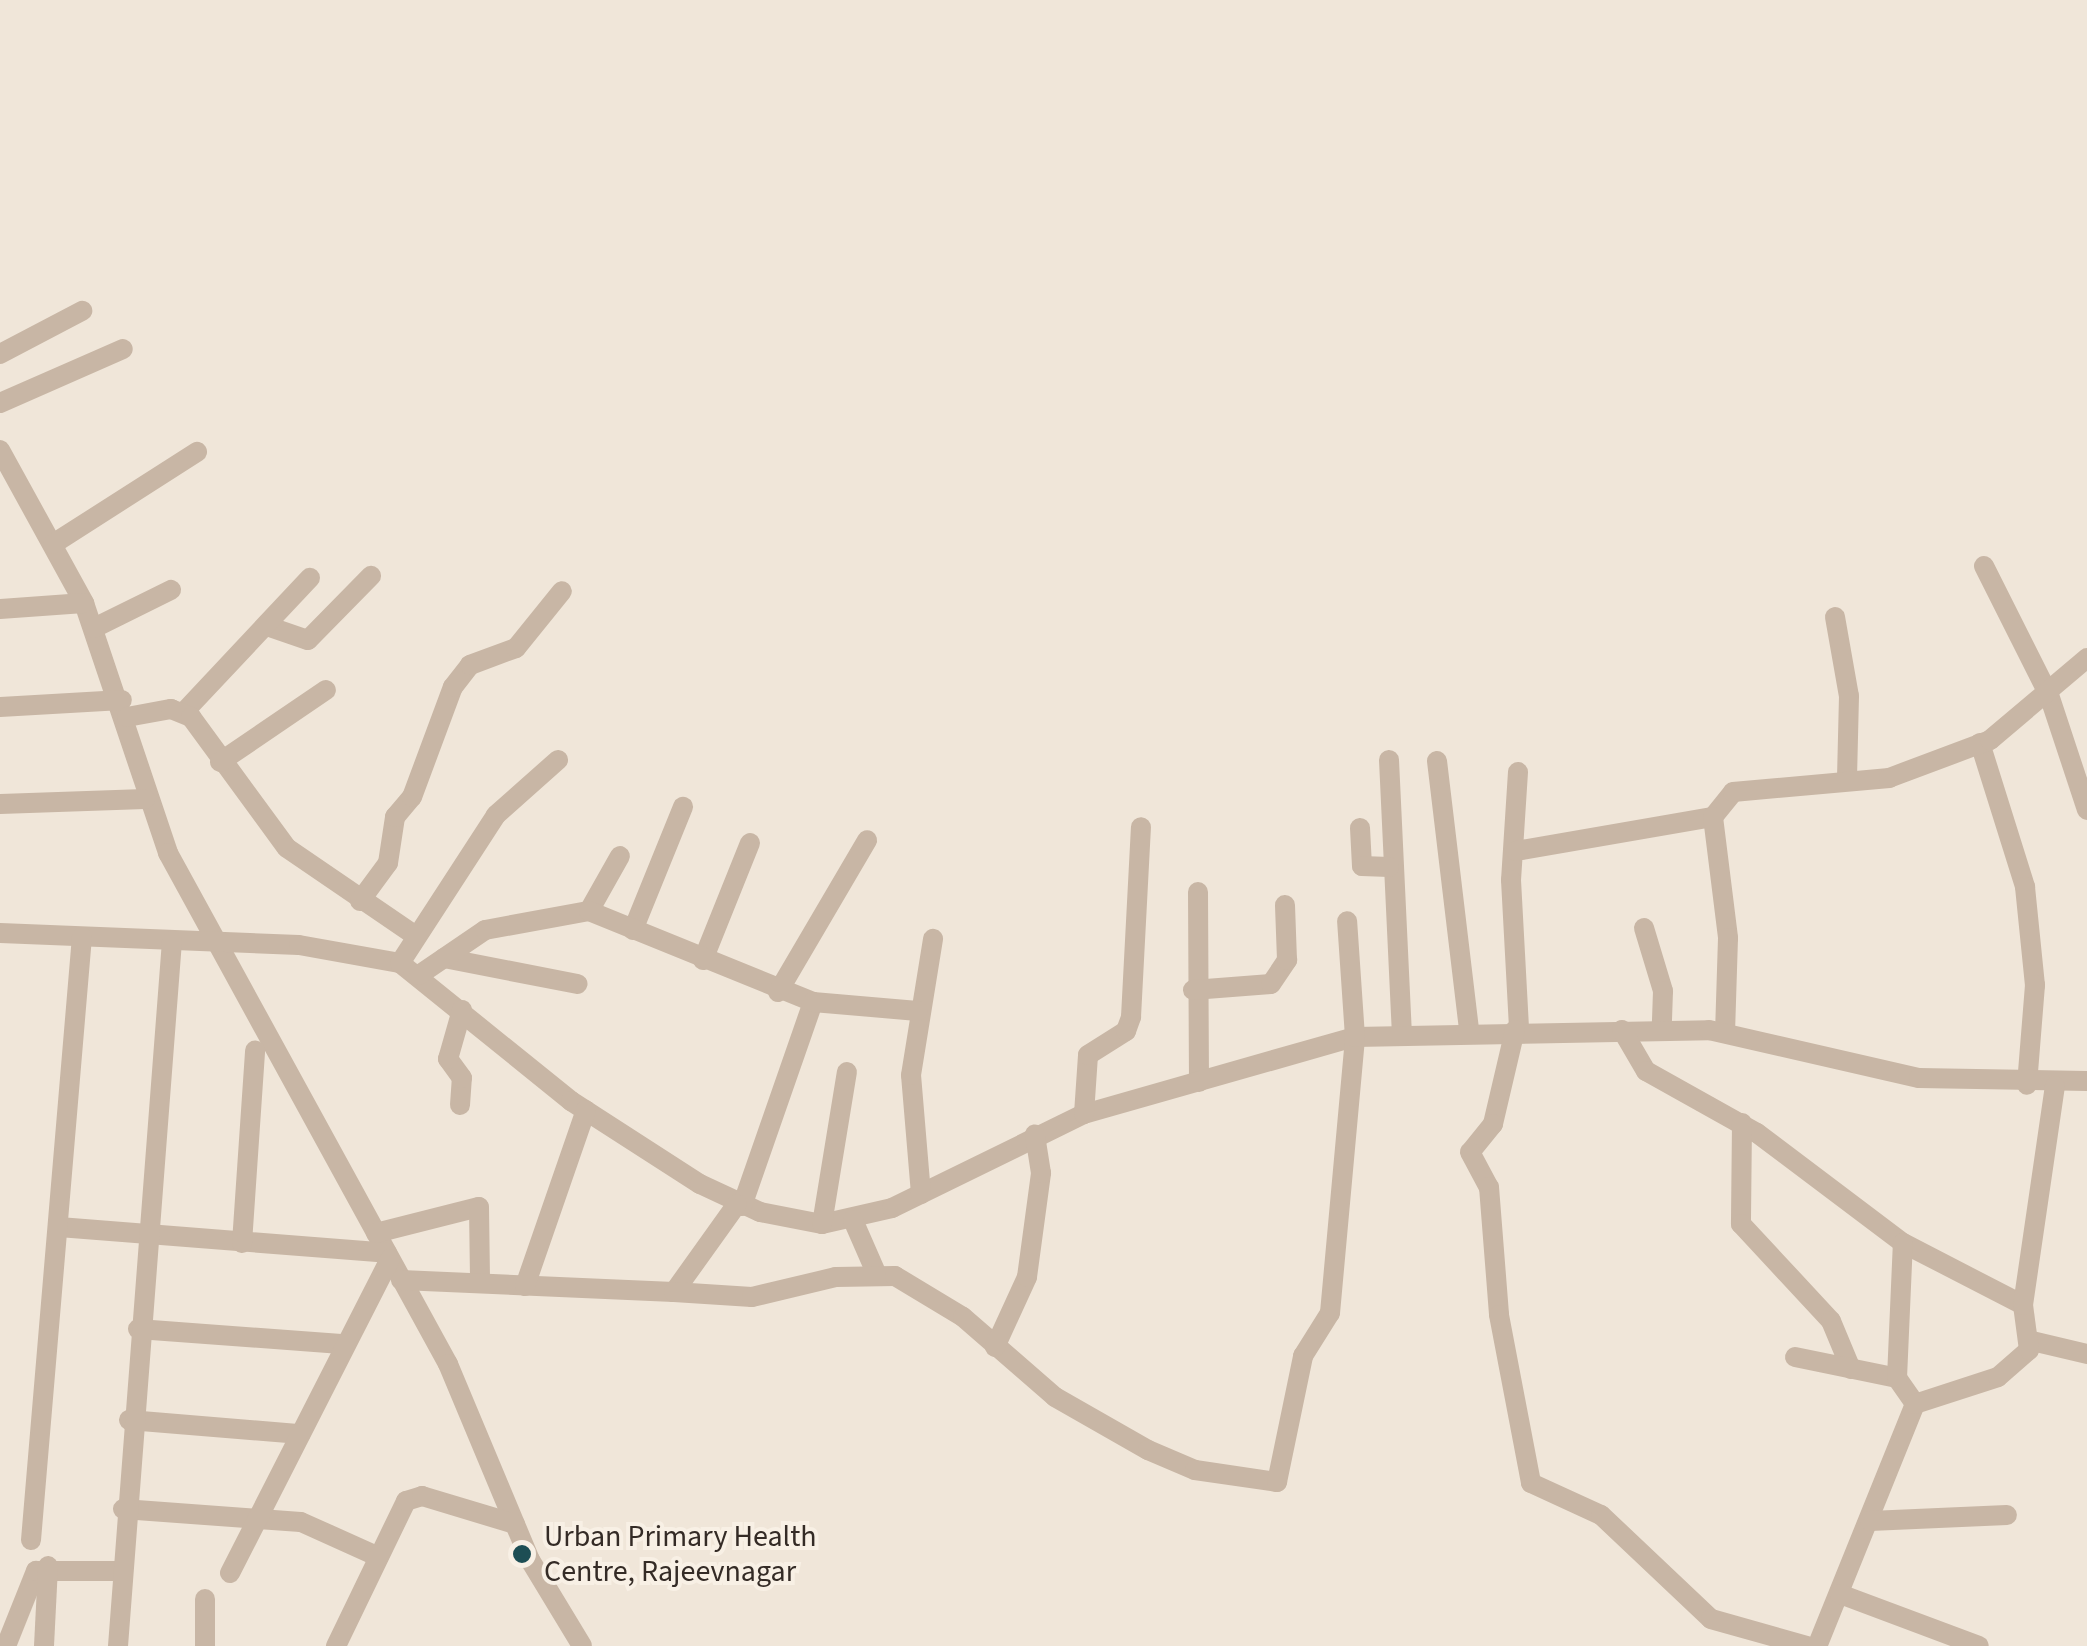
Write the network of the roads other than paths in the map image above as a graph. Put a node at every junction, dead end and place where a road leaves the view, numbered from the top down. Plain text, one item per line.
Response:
1 (82, 311) dead end
2 (124, 349) dead end
3 (0, 354) edge
4 (0, 403) edge
5 (0, 450) edge
6 (197, 452) dead end
7 (53, 544) junction
8 (1984, 566) dead end
9 (371, 576) dead end
10 (310, 578) dead end
11 (171, 590) dead end
12 (562, 591) dead end
13 (84, 603) junction
14 (0, 609) edge
15 (1834, 616) dead end
16 (267, 626) junction
17 (94, 628) junction
18 (2087, 658) edge
19 (326, 690) dead end
20 (2050, 695) junction
21 (0, 707) edge
22 (124, 709) junction
23 (184, 712) junction
24 (1980, 744) junction
25 (558, 760) dead end
26 (1389, 760) dead end
27 (1437, 761) dead end
28 (220, 762) junction
29 (1518, 772) dead end
30 (1848, 780) junction
31 (145, 799) junction
32 (0, 804) edge
33 (683, 807) dead end
34 (2087, 810) edge
35 (1713, 817) junction
36 (1141, 827) dead end
37 (1360, 828) dead end
38 (867, 840) dead end
39 (750, 842) dead end
40 (1516, 851) junction
41 (620, 856) dead end
42 (1389, 867) junction
43 (1198, 892) dead end
44 (360, 901) junction
45 (1284, 905) dead end
46 (589, 911) junction
47 (1347, 920) dead end
48 (1644, 928) dead end
49 (633, 930) junction
50 (0, 933) edge
51 (416, 936) junction
52 (82, 937) junction
53 (933, 939) dead end
54 (172, 941) junction
55 (216, 944) junction
56 (444, 958) junction
57 (704, 960) junction
58 (400, 963) junction
59 (419, 974) junction
60 (578, 984) dead end
61 (1193, 990) junction
62 (778, 992) junction
63 (813, 1002) junction
64 (462, 1010) junction
65 (918, 1011) junction
66 (1662, 1029) junction
67 (1517, 1030) junction
68 (1622, 1030) junction
69 (1469, 1031) junction
70 (1726, 1032) junction
71 (1402, 1033) junction
72 (1356, 1037) junction
73 (255, 1050) dead end
74 (847, 1072) dead end
75 (2087, 1081) edge
76 (1199, 1082) junction
77 (2027, 1085) junction
78 (2055, 1086) junction
79 (460, 1106) dead end
80 (586, 1110) junction
81 (1084, 1114) junction
82 (1742, 1124) junction
83 (1035, 1134) junction
84 (921, 1194) junction
85 (740, 1205) junction
86 (853, 1220) junction
87 (822, 1224) junction
88 (59, 1228) junction
89 (376, 1233) junction
90 (147, 1235) junction
91 (242, 1243) junction
92 (1904, 1243) junction
93 (388, 1256) junction
94 (878, 1274) junction
95 (401, 1280) junction
96 (480, 1282) junction
97 (526, 1286) junction
98 (674, 1292) junction
99 (2022, 1305) junction
100 (138, 1328) junction
101 (2032, 1341) junction
102 (344, 1344) junction
103 (995, 1347) junction
104 (2087, 1354) edge
105 (1795, 1358) dead end
106 (1851, 1369) junction
107 (1897, 1378) junction
108 (1915, 1404) junction
109 (129, 1420) junction
110 (300, 1434) junction
111 (123, 1510) junction
112 (2007, 1515) dead end
113 (256, 1521) junction
114 (1870, 1521) junction
115 (515, 1524) junction
116 (31, 1540) dead end
117 (379, 1556) junction
118 (48, 1566) junction
119 (120, 1572) junction
120 (230, 1572) dead end
121 (1840, 1594) junction
122 (204, 1600) dead end
123 (6, 1646) edge
124 (44, 1646) edge
125 (118, 1646) edge
126 (205, 1646) edge
127 (336, 1646) edge
128 (582, 1646) edge
129 (1807, 1646) edge
130 (1817, 1646) edge
131 (1979, 1646) edge

1 - 3 street
2 - 4 street
5 - 7 street
6 - 7 street
7 - 13 street
8 - 20 street
9 - 16 street
10 - 16 street
11 - 17 street
12 - 44 street
13 - 14 street
13 - 17 street
15 - 30 street
16 - 23 street
17 - 22 street
18 - 20 street
19 - 28 street
20 - 24 street
20 - 34 street
21 - 22 street
22 - 23 street
22 - 31 street
23 - 28 street
24 - 30 street
24 - 77 street
25 - 51 street
26 - 42 street
27 - 69 street
28 - 44 street
29 - 40 street
30 - 35 street
31 - 32 street
31 - 55 street
33 - 49 street
35 - 40 street
35 - 70 street
36 - 81 street
37 - 42 street
38 - 62 street
39 - 57 street
40 - 67 street
41 - 46 street
42 - 71 street
43 - 61 street
44 - 51 street
45 - 61 street
46 - 49 street
46 - 56 street
47 - 72 street
48 - 66 street
49 - 57 street
50 - 52 street
51 - 58 street
52 - 54 street
52 - 88 street
53 - 65 street
54 - 55 street
54 - 90 street
55 - 58 street
55 - 89 street
56 - 59 street
56 - 60 street
57 - 62 street
58 - 59 street
59 - 64 street
61 - 76 street
62 - 63 street
63 - 65 street
63 - 85 street
64 - 79 street
64 - 80 street
65 - 84 street
66 - 68 street
66 - 70 street
67 - 68 street
67 - 69 street
67 - 129 street
68 - 82 street
69 - 71 street
70 - 77 street
71 - 72 street
72 - 76 street
72 - 103 street
73 - 91 street
74 - 87 street
75 - 78 street
76 - 81 street
77 - 78 street
78 - 99 street
80 - 85 street
80 - 97 street
81 - 83 street
82 - 92 street
82 - 106 street
83 - 84 street
83 - 103 street
84 - 86 street
85 - 87 street
85 - 98 street
86 - 87 street
86 - 94 street
88 - 90 street
88 - 116 street
89 - 93 street
89 - 96 street
90 - 91 street
90 - 100 street
91 - 93 street
92 - 99 street
92 - 107 street
93 - 95 street
93 - 102 street
94 - 98 street
94 - 103 street
95 - 96 street
95 - 115 street
96 - 97 street
97 - 98 street
99 - 101 street
100 - 102 street
100 - 109 street
101 - 104 street
101 - 108 street
102 - 110 street
105 - 106 street
106 - 107 street
107 - 108 street
108 - 114 street
109 - 110 street
109 - 111 street
110 - 113 street
111 - 113 street
111 - 119 street
112 - 114 street
113 - 117 street
113 - 120 street
114 - 121 street
115 - 117 street
115 - 128 street
117 - 127 street
118 - 119 street
118 - 123 street
118 - 124 street
119 - 125 street
121 - 130 street
121 - 131 street
122 - 126 street

